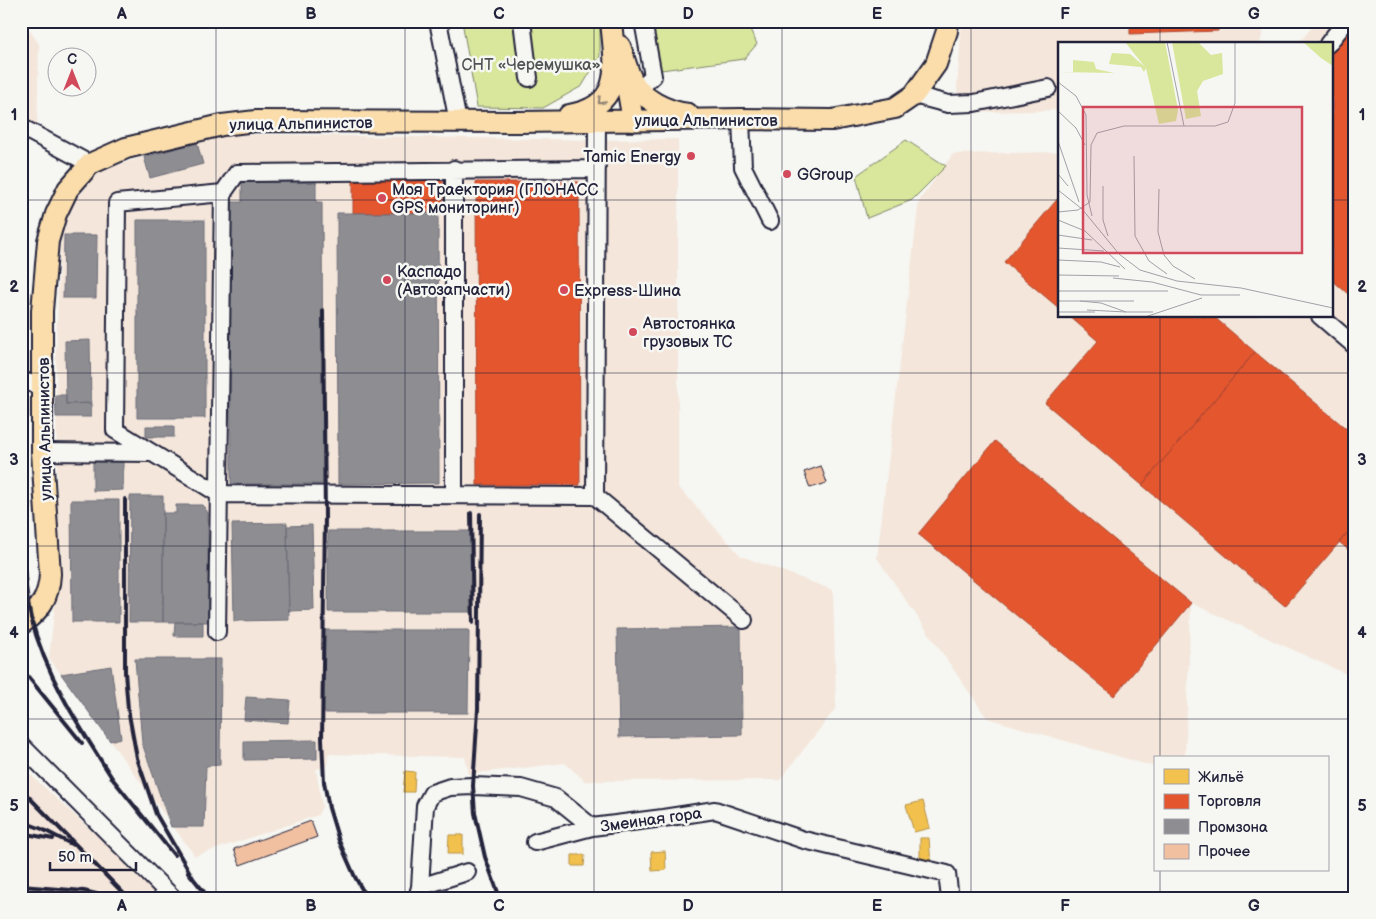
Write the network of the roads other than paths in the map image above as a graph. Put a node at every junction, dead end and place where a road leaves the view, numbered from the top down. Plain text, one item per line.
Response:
1 (438, 21) edge
2 (522, 21) edge
3 (613, 21) edge
4 (643, 21) edge
5 (948, 21) edge
6 (1346, 21) edge
7 (618, 42) junction
8 (1330, 42) edge
9 (529, 78) dead end
10 (1048, 88) dead end
11 (639, 89) junction
12 (914, 95) junction
13 (738, 119) junction
14 (597, 121) junction
15 (633, 121) junction
16 (458, 122) junction
17 (520, 122) junction
18 (21, 127) edge
19 (90, 164) junction
20 (597, 168) junction
21 (454, 169) junction
22 (223, 193) junction
23 (770, 221) dead end
24 (1322, 318) edge
25 (1355, 346) edge
26 (21, 380) edge
27 (42, 386) junction
28 (42, 452) junction
29 (152, 452) junction
30 (220, 494) junction
31 (454, 495) junction
32 (595, 496) junction
33 (744, 620) dead end
34 (21, 624) edge
35 (217, 632) dead end
36 (21, 745) edge
37 (592, 827) junction
38 (535, 842) dead end
39 (467, 872) dead end
40 (419, 893) edge
41 (173, 898) edge
42 (950, 898) edge

1 - 16 street
2 - 9 street
3 - 7 main road
3 -> 17 main road
4 - 11 street
5 - 12 main road, улица Альпинистов
6 - 8 street
7 - 11 main road
7 - 15 main road
10 - 12 street
11 - 13 main road
12 - 13 main road, улица Альпинистов
13 - 15 main road, улица Альпинистов
13 - 23 street
14 - 15 main road, улица Альпинистов
14 - 17 main road, улица Альпинистов
14 - 20 street
16 - 17 main road, улица Альпинистов
16 - 19 main road, улица Альпинистов
18 - 19 street
19 - 27 main road, улица Альпинистов
20 - 21 street
20 - 32 street
21 - 22 street
21 - 31 street
22 - 29 street
22 - 30 street
24 - 25 street
26 - 27 street
27 - 28 main road, улица Альпинистов
28 - 29 street
28 - 34 main road, улица Альпинистов
29 - 30 street
30 - 31 street
30 - 35 street
31 - 32 street
32 - 33 street
36 - 41 street
37 - 38 street
37 - 40 street, Змеиная гора
37 - 42 street, Змеиная гора
39 - 40 street

